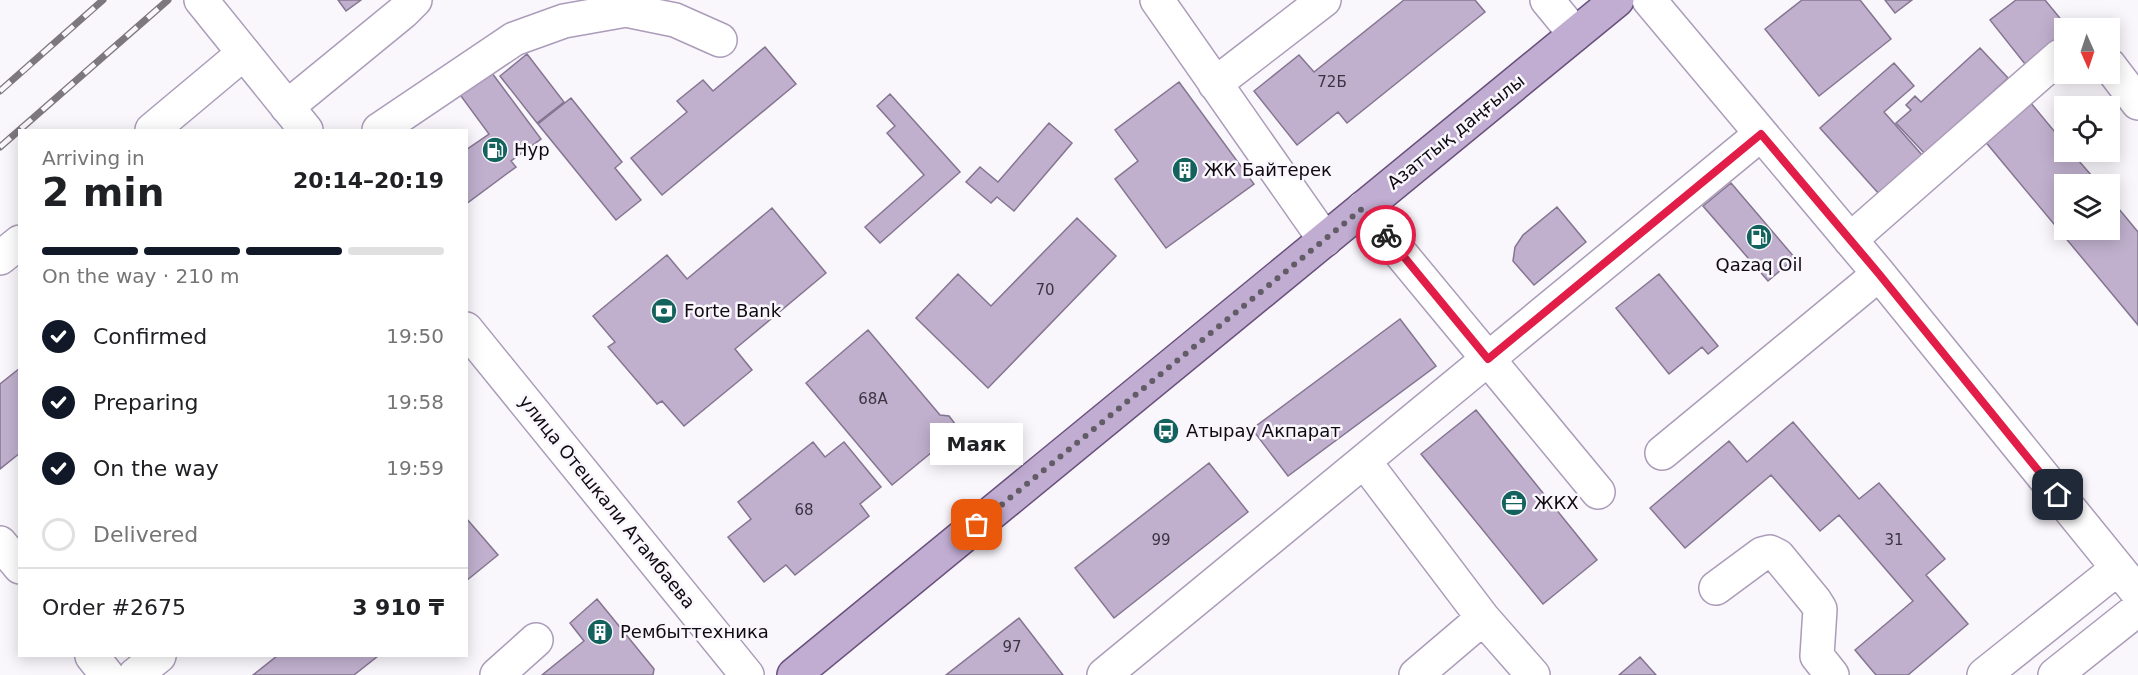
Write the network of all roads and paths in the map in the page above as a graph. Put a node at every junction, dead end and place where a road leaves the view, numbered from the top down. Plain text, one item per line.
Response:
1 (201, 0) edge
2 (415, 0) edge
3 (1157, 0) edge
4 (1324, 0) edge
5 (1547, 0) edge
6 (1617, 0) edge
7 (1649, 0) edge
8 (1575, 34) junction
9 (720, 40) dead end
10 (244, 53) junction
11 (2054, 61) edge
12 (2120, 79) edge
13 (1215, 84) junction
14 (2138, 103) edge
15 (296, 118) edge
16 (153, 129) edge
17 (380, 129) edge
18 (1761, 134) junction
19 (1363, 208) junction
20 (1325, 240) junction
21 (1850, 240) junction
22 (18, 244) edge
23 (0, 258) edge
24 (1879, 274) junction
25 (468, 331) edge
26 (1488, 359) junction
27 (1662, 453) dead end
28 (1364, 461) junction
29 (1599, 492) dead end
30 (2128, 581) edge
31 (1716, 588) dead end
32 (2138, 609) edge
33 (1483, 618) junction
34 (536, 640) dead end
35 (93, 657) edge
36 (158, 657) edge
37 (107, 675) edge
38 (135, 675) edge
39 (497, 675) edge
40 (747, 675) edge
41 (794, 675) edge
42 (1104, 675) edge
43 (1416, 675) edge
44 (1533, 675) edge
45 (1832, 675) edge
46 (1984, 675) edge
47 (2055, 675) edge

1 - 10 street
2 - 15 street
3 - 13 street
4 - 13 street
5 - 8 street
6 - 8 main road, Азаттық даңғылы
7 - 18 street
8 - 19 main road, Азаттық даңғылы
9 - 17 street
10 - 15 street
10 - 16 street
11 - 21 street
12 - 14 street
13 - 20 street
18 - 21 street
18 - 26 street
19 - 20 main road, Азаттық даңғылы
19 - 26 street
20 - 41 main road, Азаттық даңғылы
21 - 24 street
22 - 23 street
24 - 27 street
24 - 30 street
25 - 40 street, улица Отешкали Атамбаева
26 - 28 street
26 - 29 street
28 - 33 street
28 - 42 street
30 - 46 street
31 - 45 street
32 - 47 street
33 - 43 street
33 - 44 street
34 - 39 street
35 - 37 street
36 - 38 street

